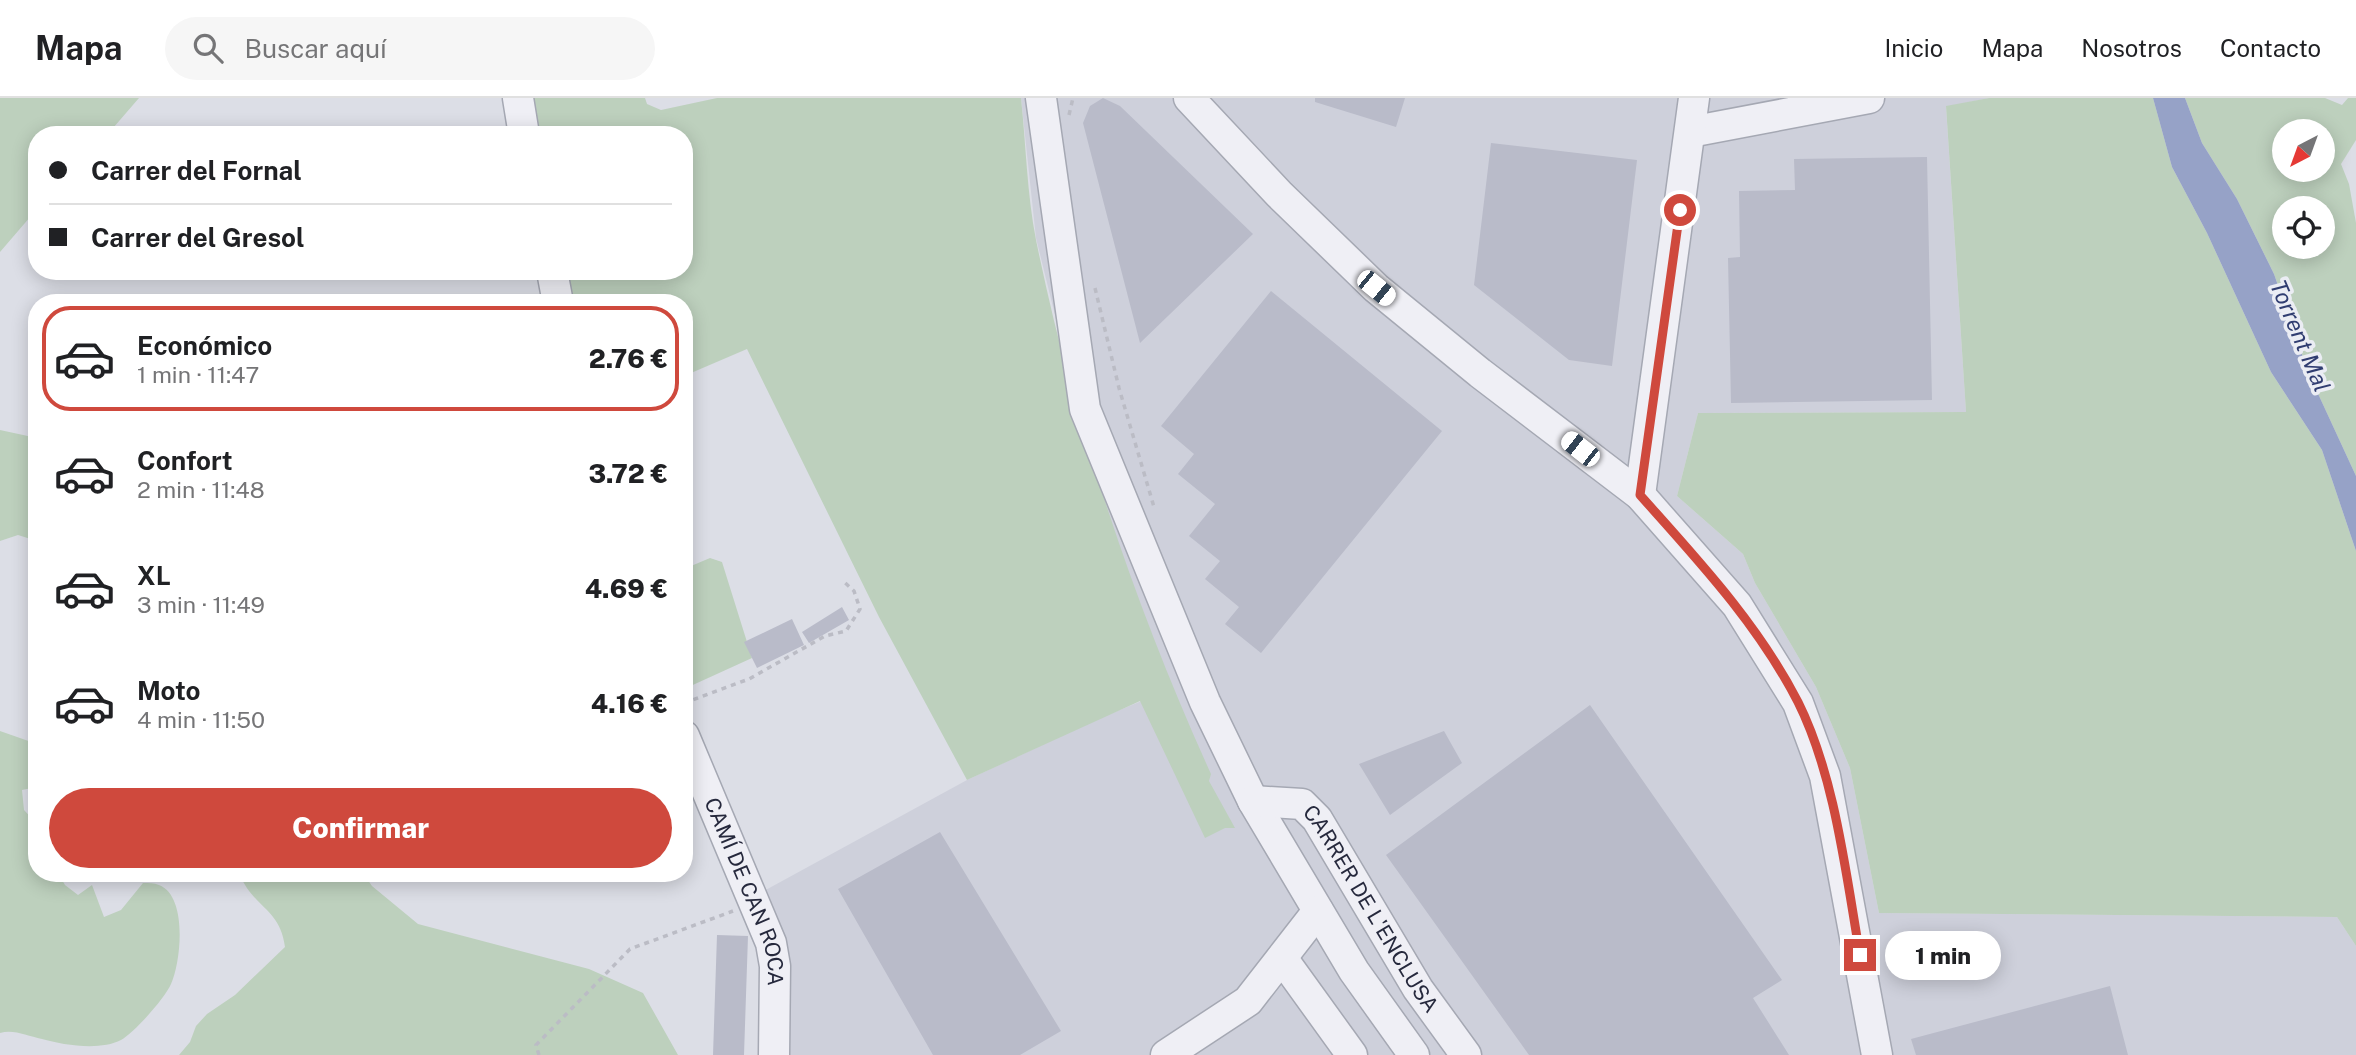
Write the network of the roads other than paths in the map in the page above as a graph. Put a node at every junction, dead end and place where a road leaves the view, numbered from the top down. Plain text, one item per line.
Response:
1 (518, 98) edge
2 (1041, 98) edge
3 (1189, 98) edge
4 (1694, 98) edge
5 (1869, 98) edge
6 (1057, 117) edge
7 (523, 126) edge
8 (1690, 132) junction
9 (1640, 495) junction
10 (693, 757) edge
11 (1253, 801) junction
12 (1318, 911) junction
13 (1282, 958) junction
14 (774, 1055) edge
15 (1166, 1055) edge
16 (1352, 1055) edge
17 (1414, 1055) edge
18 (1466, 1055) edge
19 (1877, 1055) edge

1 - 7 street
2 - 6 street
3 - 9 street
4 - 8 street
5 - 8 street
6 - 11 street
8 - 9 street
9 - 19 street
10 - 14 street, CAMÍ DE CAN ROCA
11 - 12 street
11 - 18 street, CARRER DE L'ENCLUSA
12 - 13 street
12 - 17 street
13 - 15 street
13 - 16 street

